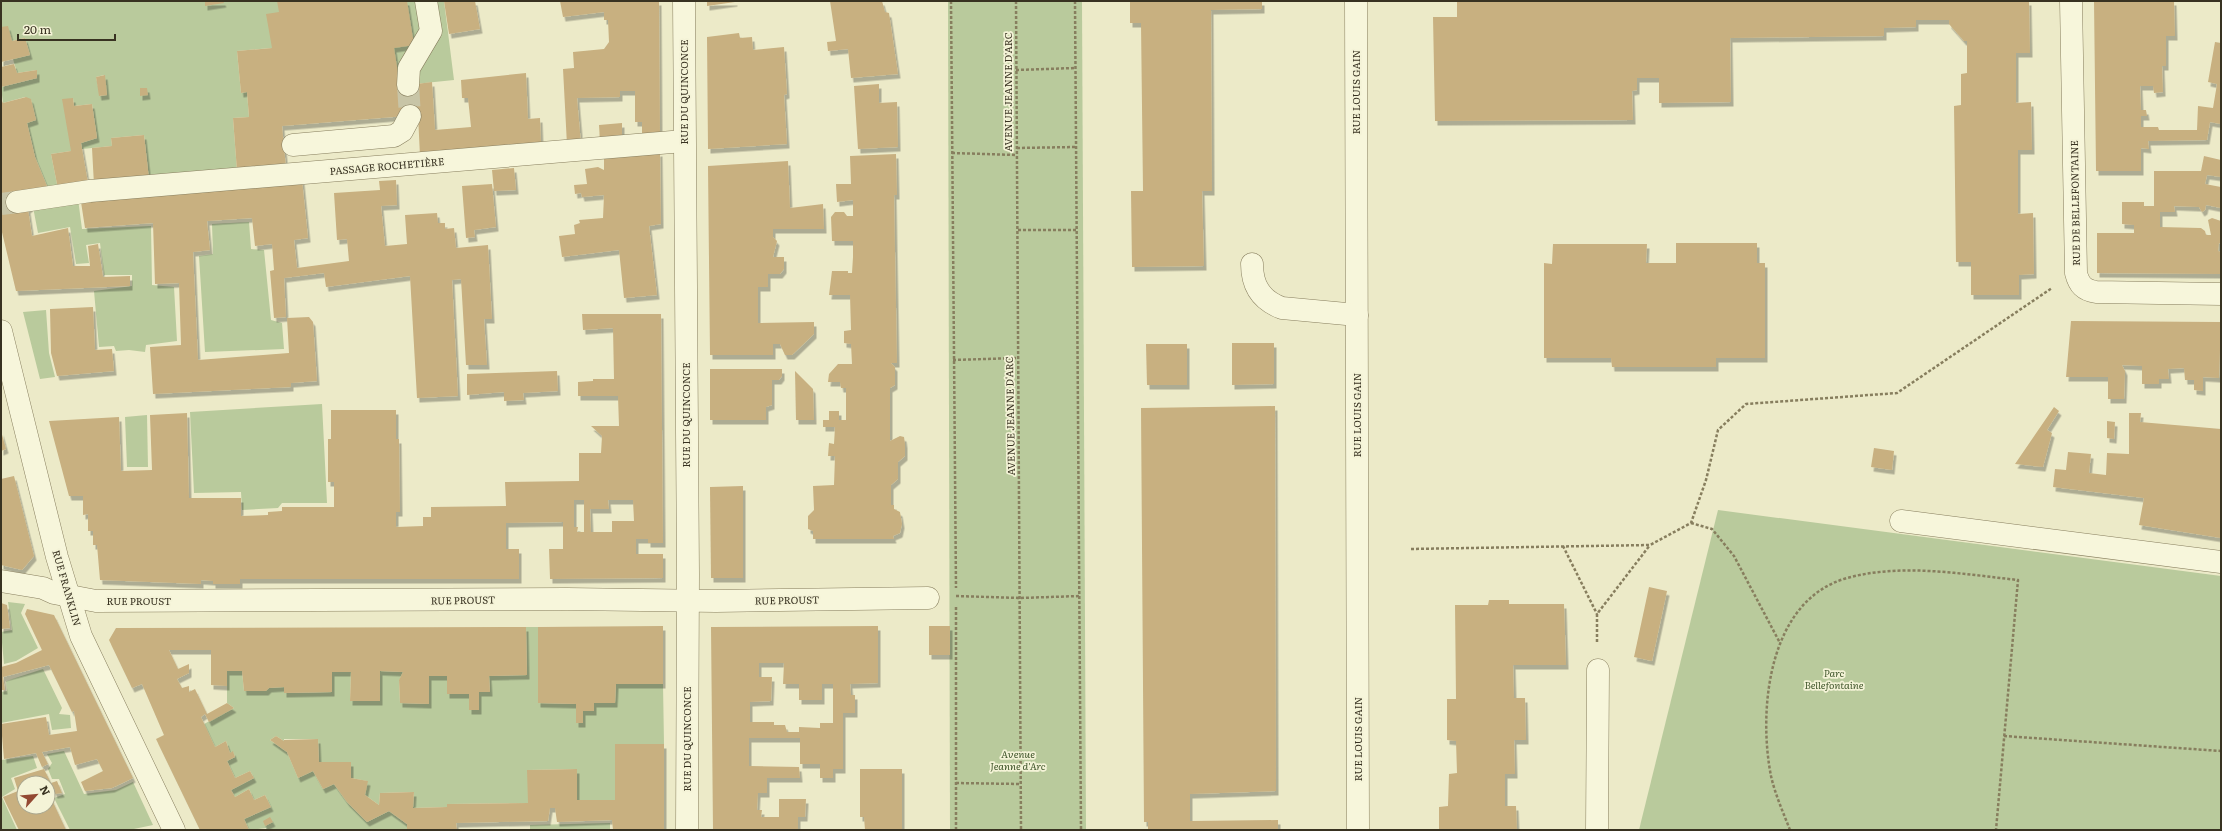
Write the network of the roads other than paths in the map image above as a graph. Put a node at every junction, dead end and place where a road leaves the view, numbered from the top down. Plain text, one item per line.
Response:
1 (426, 1) edge
2 (684, 1) edge
3 (1356, 1) edge
4 (2072, 1) edge
5 (408, 85) tunnel mouth
6 (410, 116) tunnel mouth
7 (684, 141) junction
8 (293, 144) dead end
9 (17, 202) tunnel mouth
10 (1252, 264) dead end
11 (2221, 294) edge
12 (1357, 315) junction
13 (1, 331) edge
14 (1901, 521) dead end
15 (2221, 562) edge
16 (1, 581) edge
17 (69, 596) junction
18 (928, 598) dead end
19 (688, 601) junction
20 (1598, 670) road end
21 (174, 830) edge
22 (687, 830) edge
23 (1358, 830) edge
24 (1597, 830) edge

1 - 5 street
2 - 7 street, RUE DU QUINCONCE
3 - 12 street, RUE LOUIS GAIN
4 - 11 street, RUE DE BELLEFONTAINE
6 - 8 street
7 - 9 street, PASSAGE ROCHETIÈRE
7 - 19 street, RUE DU QUINCONCE
10 - 12 street
12 - 23 street, RUE LOUIS GAIN
13 - 17 street, RUE FRANKLIN
14 - 15 street
16 - 17 street, RUE PROUST
17 - 19 street, RUE PROUST
17 - 21 street, RUE FRANKLIN
18 - 19 street, RUE PROUST
19 - 22 street, RUE DU QUINCONCE
20 - 24 street

